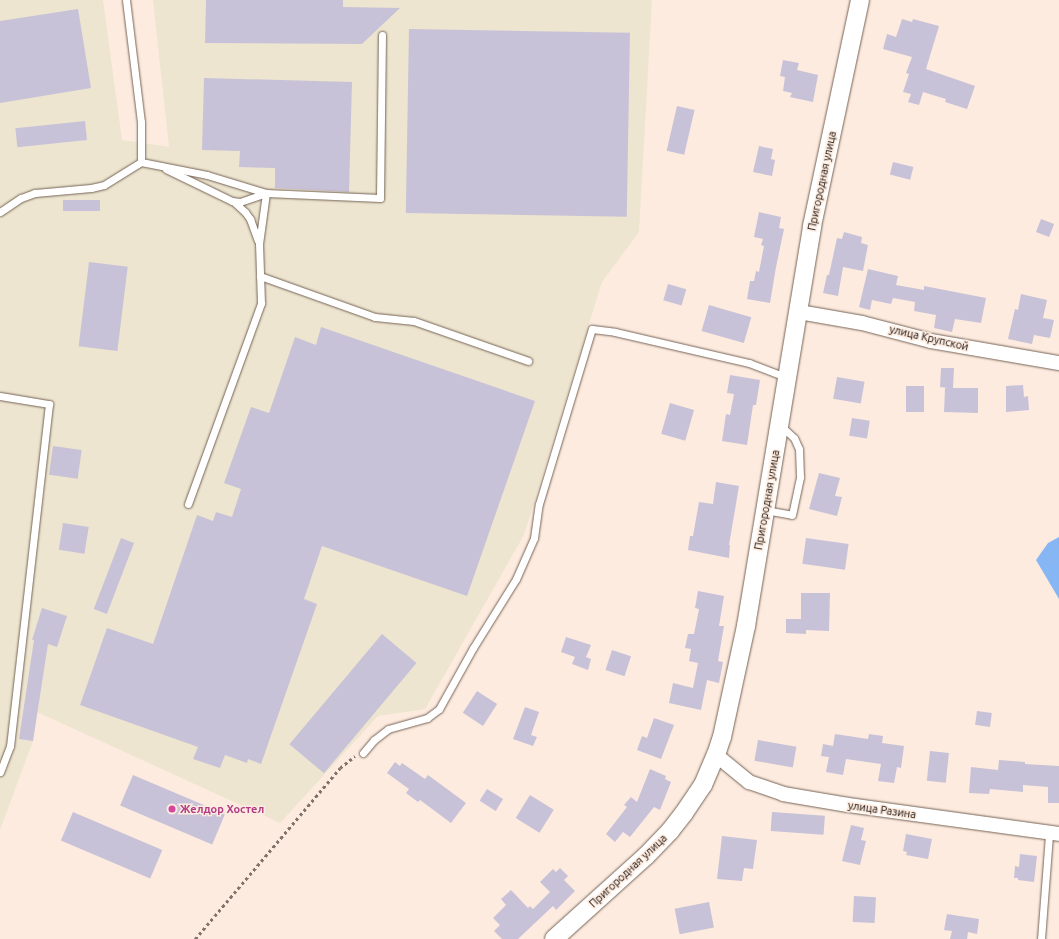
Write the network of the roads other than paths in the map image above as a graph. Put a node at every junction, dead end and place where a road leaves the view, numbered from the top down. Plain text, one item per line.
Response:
1 (126, 0) edge
2 (860, 0) edge
3 (382, 35) dead end
4 (141, 162) junction
5 (157, 165) junction
6 (266, 193) junction
7 (253, 198) junction
8 (232, 201) junction
9 (0, 212) edge
10 (250, 220) junction
11 (259, 244) junction
12 (260, 276) junction
13 (799, 312) junction
14 (528, 361) dead end
15 (1059, 363) edge
16 (788, 378) junction
17 (0, 396) edge
18 (780, 424) junction
19 (188, 504) dead end
20 (765, 510) junction
21 (363, 753) road end
22 (716, 755) junction
23 (0, 772) edge
24 (1054, 834) edge
25 (554, 939) edge
26 (1041, 939) edge

1 - 4 lane
2 - 13 street, Пригородная улица
3 - 6 lane
4 - 5 lane
4 - 9 lane
5 - 6 lane
5 - 8 lane
6 - 7 lane
6 - 11 lane
7 - 8 lane
7 - 10 lane
8 - 10 lane
10 - 11 lane
11 - 12 lane
12 - 14 lane
12 - 19 lane
13 - 15 street, улица Крупской
13 - 16 street, Пригородная улица
16 - 18 street, Пригородная улица
16 - 21 lane
17 - 23 lane
18 - 20 street, Пригородная улица
18 - 20 lane
20 - 22 street, Пригородная улица
22 - 24 street, улица Разина
22 - 25 street, Пригородная улица
24 - 26 lane

